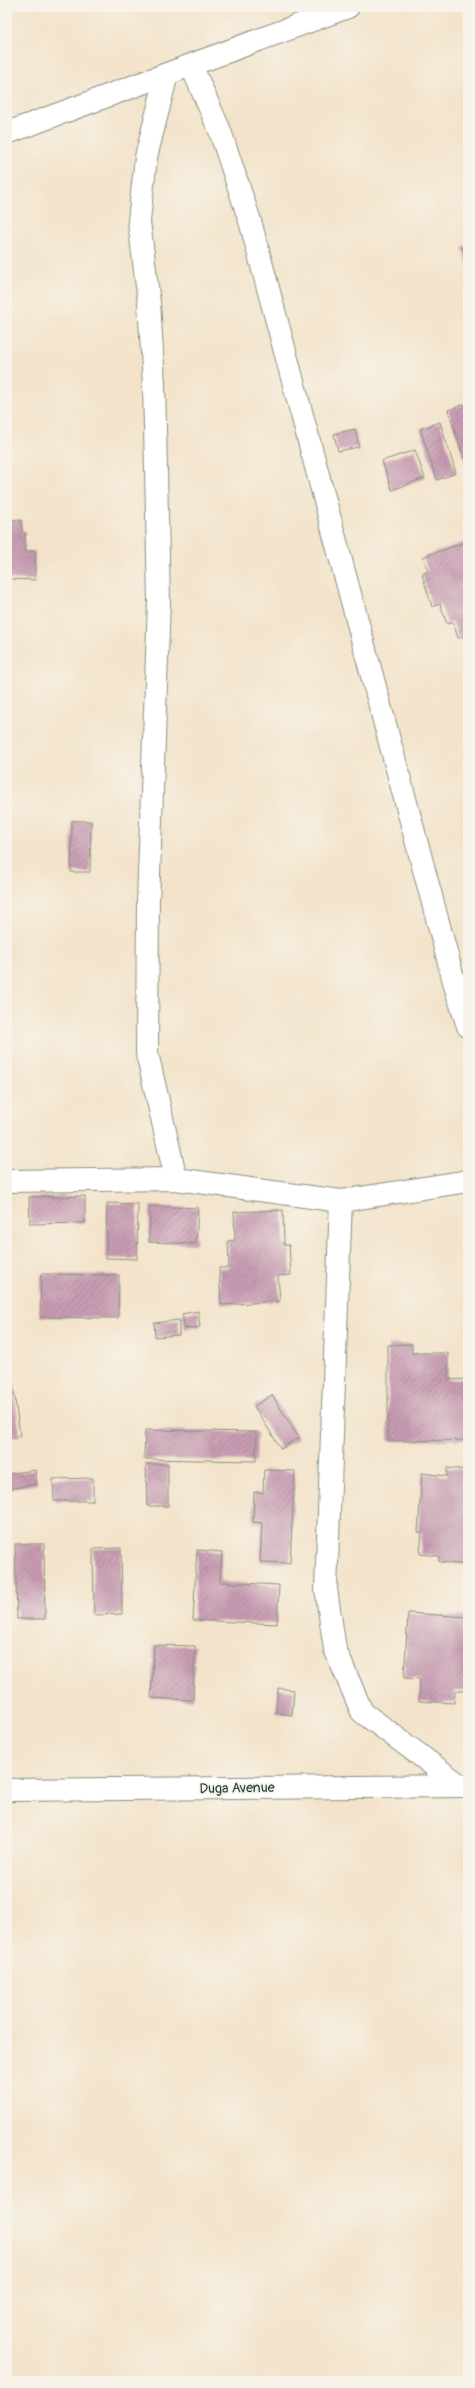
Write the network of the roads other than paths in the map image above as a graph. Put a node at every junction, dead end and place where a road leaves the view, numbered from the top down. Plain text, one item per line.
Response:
1 (348, 7) edge
2 (191, 65) junction
3 (167, 74) junction
4 (7, 133) edge
5 (468, 1026) edge
6 (176, 1179) junction
7 (7, 1181) edge
8 (468, 1181) edge
9 (341, 1202) junction
10 (464, 1786) edge
11 (7, 1790) edge

1 - 2 street
2 - 3 street
2 - 5 street
3 - 4 street
3 - 6 street
6 - 7 street
6 - 9 street
8 - 9 street
9 - 10 street
10 - 11 street, Duga Avenue

